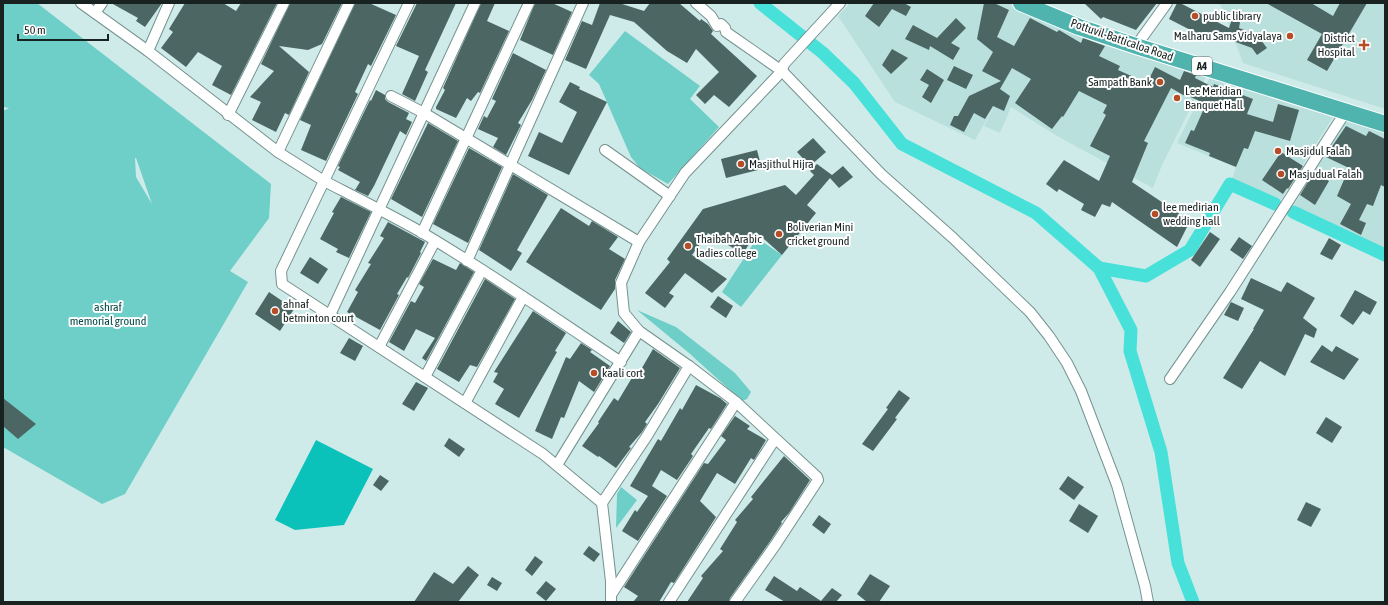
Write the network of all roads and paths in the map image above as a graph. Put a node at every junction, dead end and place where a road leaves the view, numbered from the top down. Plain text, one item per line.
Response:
1 (82, 3) edge
2 (102, 3) edge
3 (169, 3) edge
4 (284, 3) edge
5 (349, 3) edge
6 (409, 3) edge
7 (475, 3) edge
8 (529, 3) edge
9 (583, 3) edge
10 (696, 3) edge
11 (840, 3) edge
12 (1021, 3) edge
13 (1167, 3) edge
14 (96, 13) junction
15 (1136, 46) junction
16 (148, 51) junction
17 (783, 67) junction
18 (391, 96) dead end
19 (1346, 111) junction
20 (424, 113) junction
21 (228, 115) junction
22 (1385, 124) edge
23 (466, 139) junction
24 (605, 150) dead end
25 (278, 152) junction
26 (509, 165) junction
27 (324, 181) junction
28 (670, 196) junction
29 (379, 209) junction
30 (422, 233) junction
31 (435, 241) junction
32 (639, 242) junction
33 (467, 260) junction
34 (482, 270) junction
35 (523, 297) junction
36 (330, 315) junction
37 (639, 331) junction
38 (379, 347) junction
39 (621, 362) junction
40 (689, 366) junction
41 (425, 377) junction
42 (1170, 378) dead end
43 (736, 402) junction
44 (465, 403) junction
45 (775, 439) junction
46 (557, 465) junction
47 (602, 503) junction
48 (611, 598) edge
49 (669, 602) edge
50 (735, 602) edge
51 (1148, 602) edge

1 - 14 street
2 - 14 street
3 - 16 street
4 - 21 street
5 - 25 street
6 - 27 street
7 - 20 street
8 - 23 street
9 - 26 street
10 - 17 street
11 - 17 street
12 - 15 highway, Pottuvil-Batticaloa Road / A4
13 - 15 street
14 - 16 street
15 - 19 highway, Pottuvil-Batticaloa Road / A4
16 - 21 street
17 - 28 street
17 - 51 street
18 - 20 street
19 - 22 highway, Pottuvil-Batticaloa Road / A4
19 - 42 street
20 - 23 street
20 - 29 street
21 - 25 street
23 - 26 street
23 - 30 street
24 - 28 street
25 - 27 street
26 - 32 street
26 - 33 street
27 - 29 street
27 - 36 street
28 - 32 street
29 - 30 street
29 - 36 street
30 - 31 street
31 - 33 street
31 - 38 street
32 - 37 street
33 - 34 street
34 - 35 street
34 - 41 street
35 - 39 street
35 - 44 street
36 - 38 street
37 - 39 street
37 - 40 street
38 - 41 street
39 - 46 street
40 - 43 street
40 - 47 street
41 - 44 street
43 - 45 street
43 - 48 street
44 - 46 street
45 - 49 street
45 - 50 street
46 - 47 street
47 - 48 street

